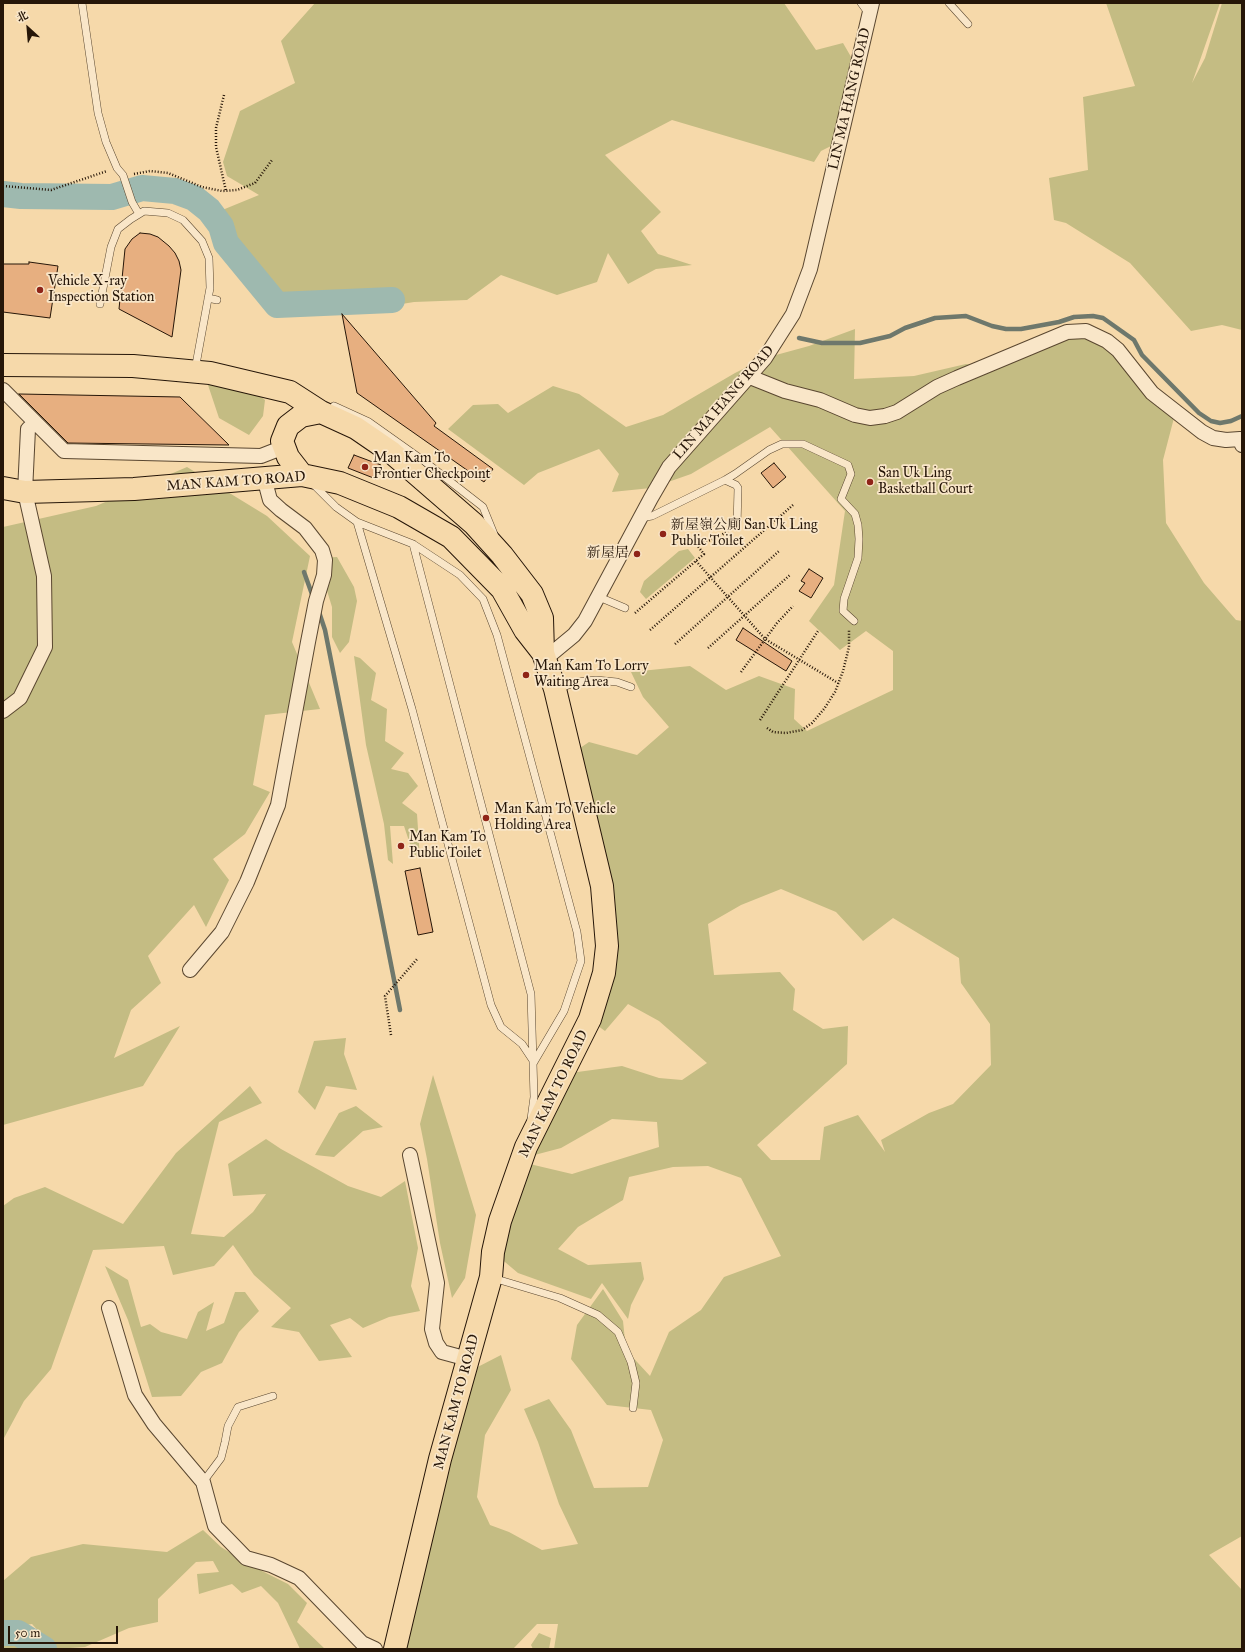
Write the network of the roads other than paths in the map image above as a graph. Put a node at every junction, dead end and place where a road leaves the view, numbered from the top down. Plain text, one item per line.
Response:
1 (82, 3) edge
2 (861, 3) edge
3 (949, 3) edge
4 (870, 9) edge
5 (968, 24) dead end
6 (139, 214) junction
7 (208, 298) junction
8 (218, 300) dead end
9 (100, 304) dead end
10 (3, 365) edge
11 (194, 372) junction
12 (750, 376) junction
13 (3, 390) edge
14 (322, 405) junction
15 (35, 423) junction
16 (1242, 445) edge
17 (284, 447) junction
18 (302, 475) junction
19 (272, 478) junction
20 (725, 480) junction
21 (3, 488) edge
22 (25, 492) junction
23 (640, 518) junction
24 (357, 522) junction
25 (737, 527) road end
26 (413, 544) junction
27 (599, 596) junction
28 (625, 608) dead end
29 (852, 619) road end
30 (544, 656) junction
31 (631, 687) dead end
32 (555, 690) junction
33 (3, 710) edge
34 (190, 970) dead end
35 (534, 1062) junction
36 (526, 1147) junction
37 (410, 1155) dead end
38 (491, 1277) junction
39 (109, 1308) dead end
40 (468, 1360) junction
41 (273, 1396) dead end
42 (633, 1408) dead end
43 (203, 1482) junction
44 (375, 1649) edge
45 (395, 1649) edge

1 - 6 lane
2 - 4 lane
3 - 5 lane
4 - 12 street, LIN MA HANG ROAD
6 - 7 lane
6 - 9 lane
7 - 8 lane
7 - 11 lane
10 - 11 main road, MAN KAM TO ROAD
11 - 14 main road, MAN KAM TO ROAD
12 - 16 street
12 - 23 street, LIN MA HANG ROAD
13 - 15 street
14 - 17 main road
14 - 30 main road, MAN KAM TO ROAD
15 - 17 street
15 - 22 street
17 - 18 main road
18 - 19 main road, MAN KAM TO ROAD
18 - 24 lane
18 - 30 main road, MAN KAM TO ROAD
19 - 22 main road, MAN KAM TO ROAD
19 - 34 street
20 - 23 lane
20 - 25 lane
20 - 29 lane
21 - 22 main road, MAN KAM TO ROAD
22 - 33 street
23 - 27 street, LIN MA HANG ROAD
24 - 26 lane
24 - 35 lane
26 - 35 lane
26 - 35 lane
27 - 28 lane
27 - 30 street, LIN MA HANG ROAD
30 - 32 main road, MAN KAM TO ROAD
31 - 32 lane
32 - 36 main road, MAN KAM TO ROAD
35 - 36 lane
36 - 38 main road, MAN KAM TO ROAD
37 - 40 street
38 - 40 main road, MAN KAM TO ROAD
38 - 42 lane
39 - 43 street
40 - 45 main road, MAN KAM TO ROAD
41 - 43 lane
43 - 44 street

